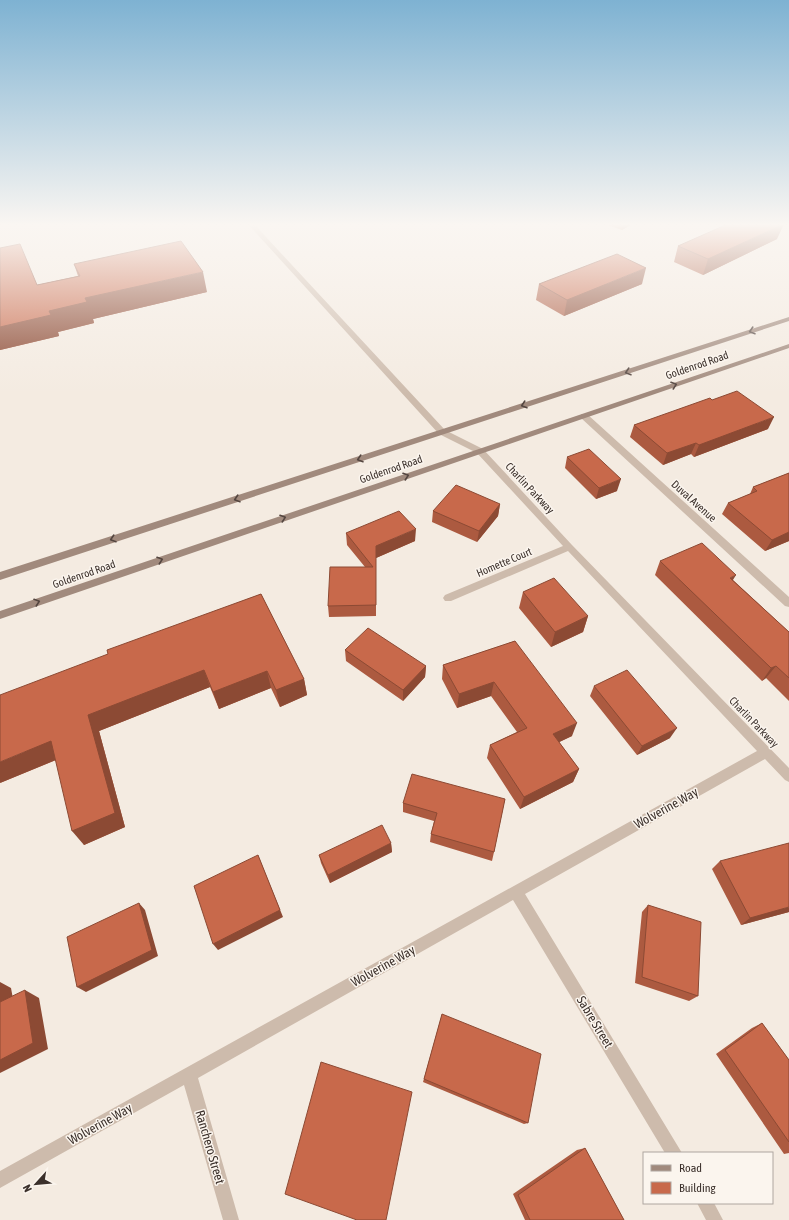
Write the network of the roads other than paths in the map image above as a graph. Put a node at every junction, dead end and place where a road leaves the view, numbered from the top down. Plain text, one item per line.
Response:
1 (302, 280) edge
2 (789, 319) edge
3 (789, 346) edge
4 (584, 416) junction
5 (442, 432) junction
6 (480, 451) junction
7 (569, 547) junction
8 (0, 576) edge
9 (448, 598) dead end
10 (789, 603) edge
11 (0, 615) edge
12 (766, 752) junction
13 (789, 776) edge
14 (516, 892) junction
15 (189, 1075) junction
16 (673, 1152) edge
17 (0, 1180) edge
18 (706, 1204) edge
19 (231, 1220) edge
20 (715, 1220) edge

1 - 5 street, Charlin Parkway
2 -> 5 main road, Goldenrod Road
4 -> 3 main road, Goldenrod Road
4 - 6 main road, Goldenrod Road
4 - 10 street, Duval Avenue
5 - 6 street, Charlin Parkway
5 -> 8 main road, Goldenrod Road
6 - 7 street, Charlin Parkway
11 -> 6 main road, Goldenrod Road
7 - 9 street, Homette Court
7 - 12 street, Charlin Parkway
12 - 13 street, Charlin Parkway
12 - 14 street, Wolverine Way
14 - 15 street, Wolverine Way
14 - 16 street, Sabre Street
15 - 17 street, Wolverine Way
15 - 19 street, Ranchero Street
18 - 20 street

